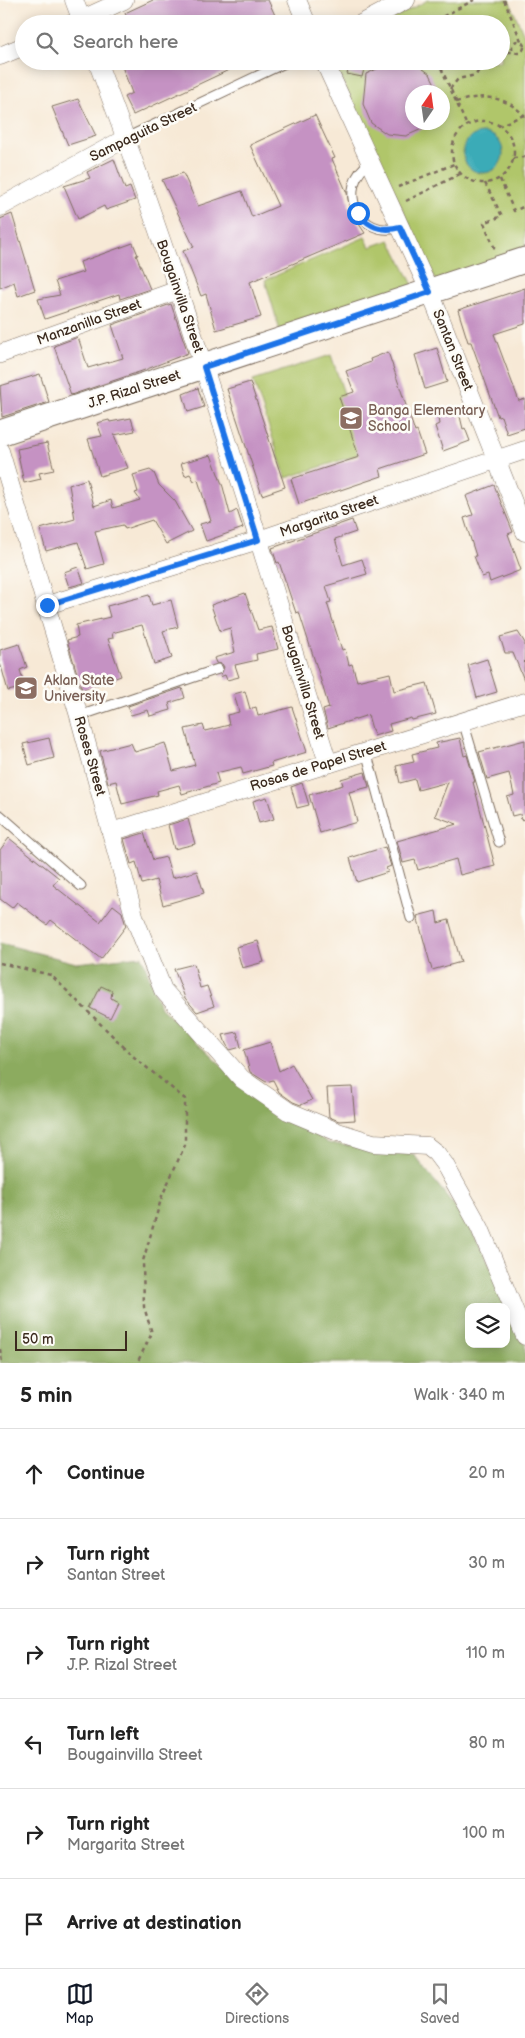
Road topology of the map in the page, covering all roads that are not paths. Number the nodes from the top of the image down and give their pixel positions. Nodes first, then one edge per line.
1 (74, 0) edge
2 (124, 0) edge
3 (297, 0) edge
4 (406, 0) edge
5 (77, 15) edge
6 (93, 15) edge
7 (303, 15) edge
8 (378, 15) edge
9 (15, 50) edge
10 (0, 56) edge
11 (100, 70) edge
12 (270, 70) edge
13 (328, 70) edge
14 (126, 138) junction
15 (372, 162) junction
16 (0, 207) edge
17 (400, 227) junction
18 (525, 260) edge
19 (525, 276) edge
20 (178, 290) junction
21 (433, 299) junction
22 (0, 354) edge
23 (206, 374) junction
24 (0, 433) edge
25 (0, 447) edge
26 (525, 450) edge
27 (0, 451) edge
28 (496, 460) junction
29 (525, 532) edge
30 (258, 540) junction
31 (47, 605) junction
32 (218, 669) dead end
33 (525, 702) edge
34 (79, 716) junction
35 (462, 721) junction
36 (366, 751) junction
37 (328, 763) junction
38 (0, 816) edge
39 (111, 832) junction
40 (499, 842) dead end
41 (81, 886) dead end
42 (411, 918) dead end
43 (525, 1336) edge

1 - 5 street
2 - 6 street
3 - 7 street
4 - 8 street
9 - 10 street
11 - 14 street, Bougainvilla Street
12 - 14 lane, Sampaguita Street
13 - 15 street, Santan Street
14 - 16 street, Sampaguita Street
14 - 20 street, Bougainvilla Street
15 - 17 street, Santan Street
15 - 17 lane
17 - 21 street, Santan Street
18 - 21 main road, J.P. Rizal Street
19 - 21 main road, J.P. Rizal Street
20 - 22 street, Manzanilla Street
20 - 23 street, Bougainvilla Street
21 - 23 main road, J.P. Rizal Street
21 - 28 street, Santan Street
23 - 24 main road, J.P. Rizal Street
23 - 25 main road, J.P. Rizal Street
23 - 30 street, Bougainvilla Street
26 - 28 street, Margarita Street
27 - 31 street, Roses Street
28 - 29 street, Santan Street
28 - 30 street, Margarita Street
30 - 31 street, Margarita Street
30 - 37 street, Bougainvilla Street
31 - 34 street, Roses Street
32 - 34 lane
33 - 35 street, Rosas de Papel Street
34 - 39 street, Roses Street
35 - 36 street, Rosas de Papel Street
35 - 40 lane
36 - 37 street, Rosas de Papel Street
36 - 42 lane
37 - 39 street, Rosas de Papel Street
38 - 41 lane
39 - 43 street, Roses Street

